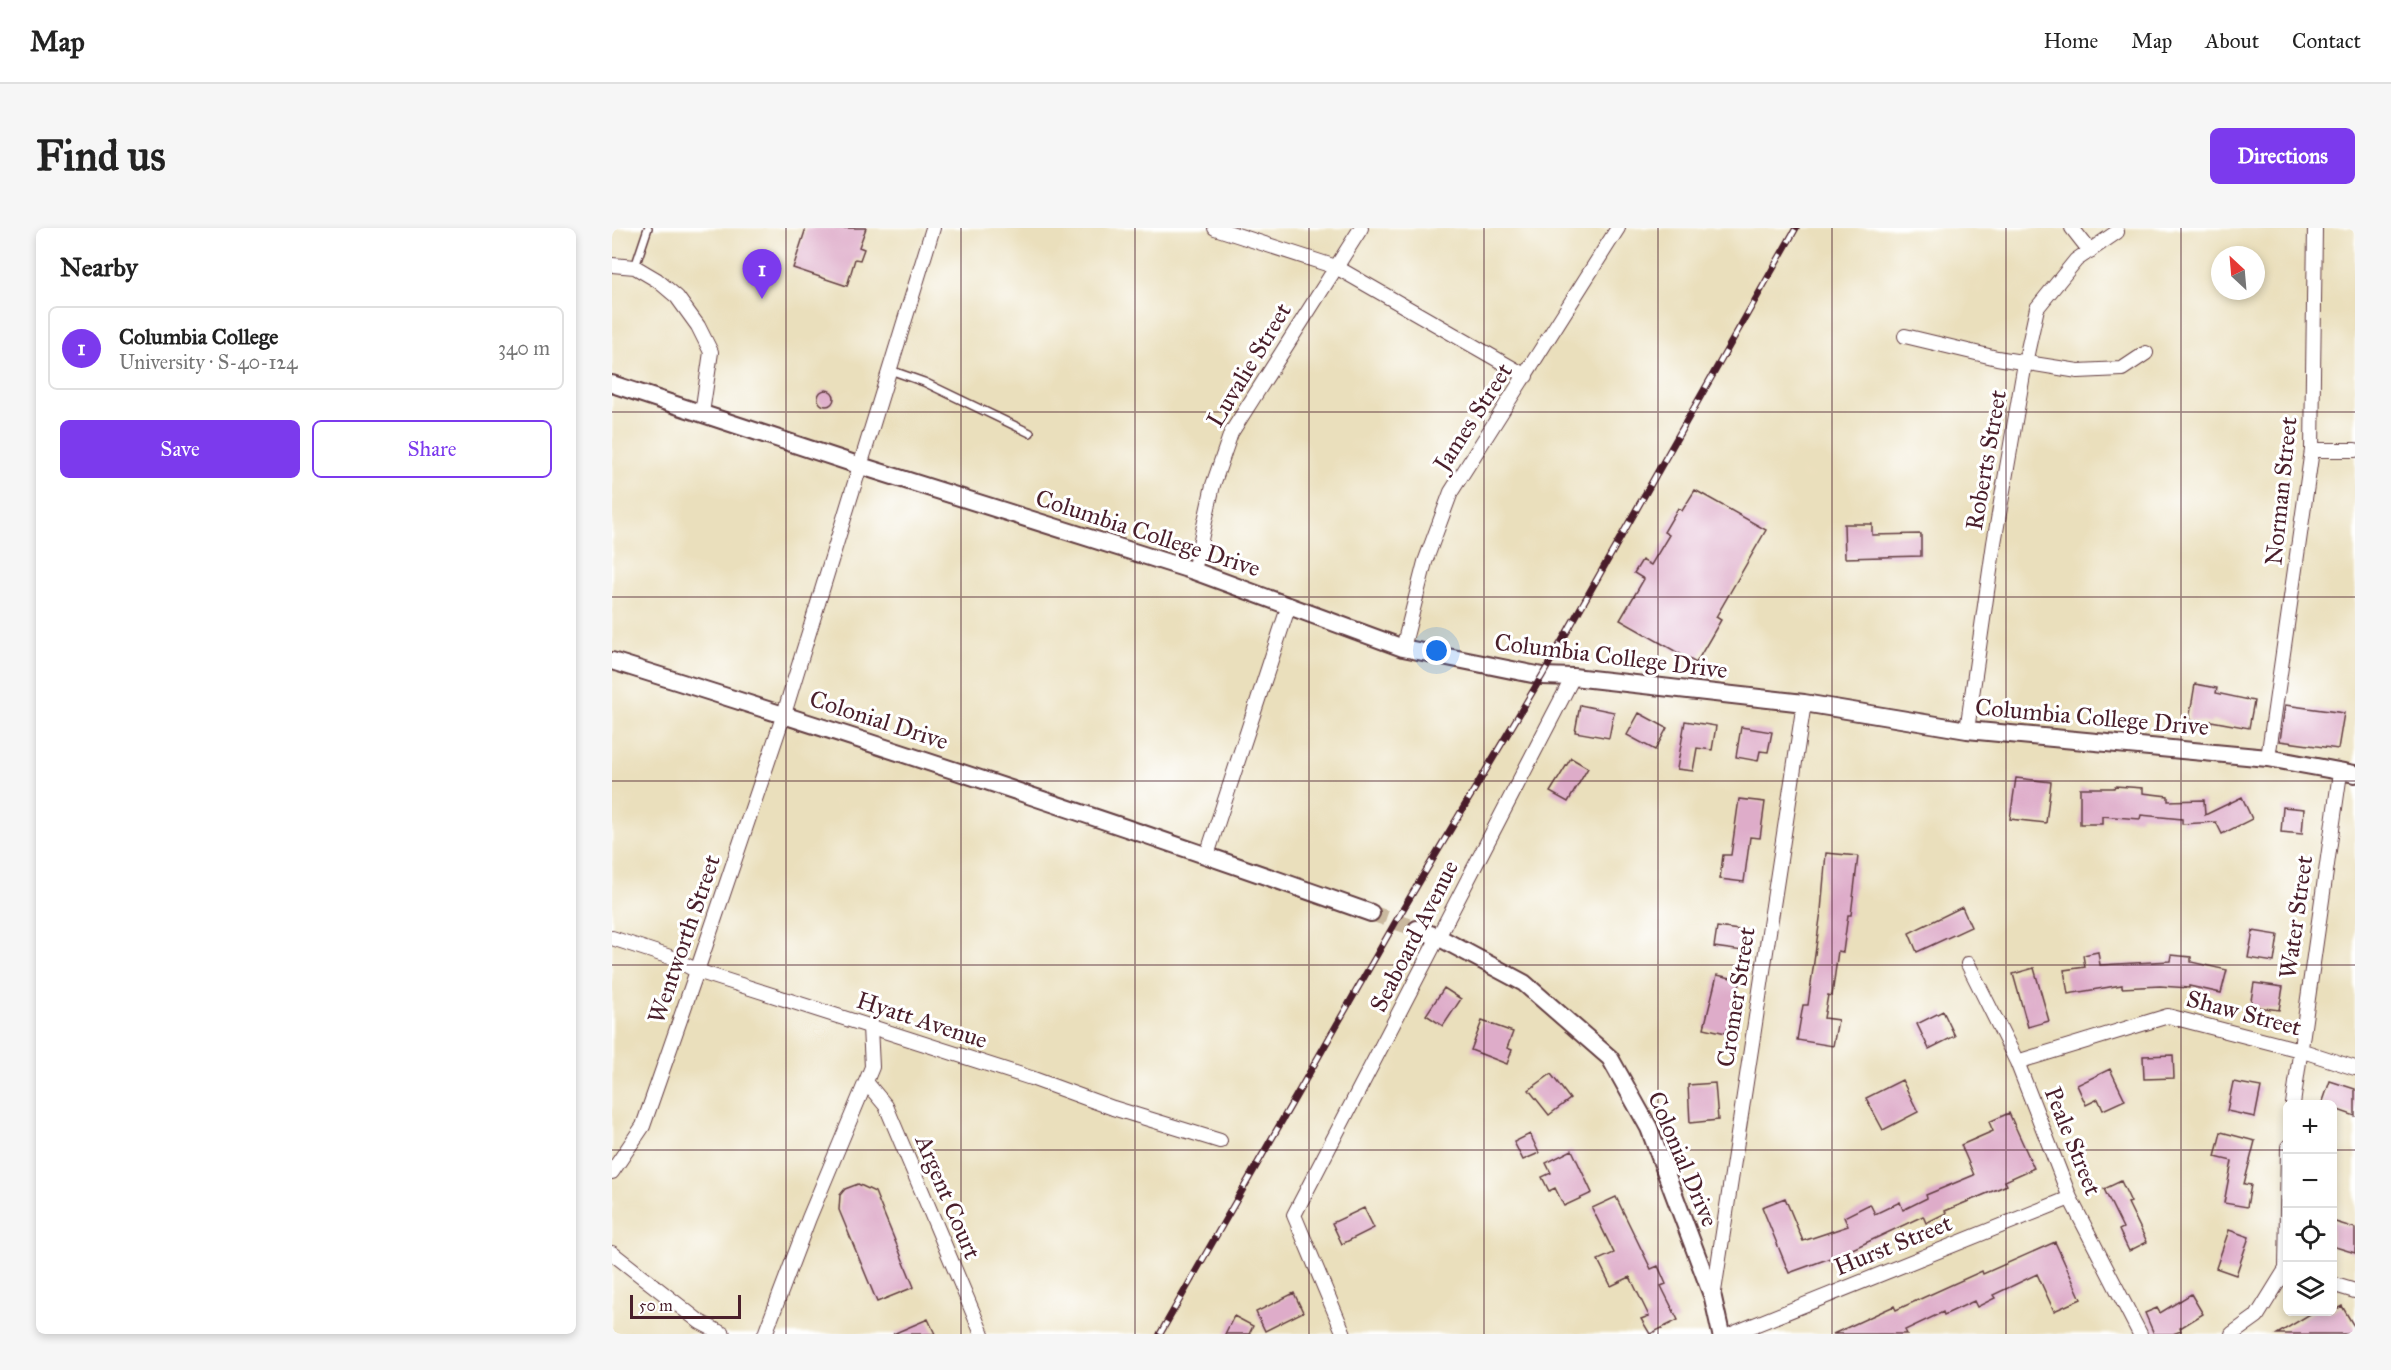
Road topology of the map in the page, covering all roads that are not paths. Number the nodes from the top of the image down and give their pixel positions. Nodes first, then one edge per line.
1 (648, 228) edge
2 (933, 228) edge
3 (1215, 228) edge
4 (1361, 228) edge
5 (1618, 228) edge
6 (2072, 228) edge
7 (2315, 228) edge
8 (2117, 232) dead end
9 (2090, 251) junction
10 (612, 265) edge
11 (635, 267) junction
12 (1336, 267) junction
13 (1905, 336) dead end
14 (2146, 353) dead end
15 (2025, 363) junction
16 (890, 370) junction
17 (1526, 376) junction
18 (612, 384) edge
19 (702, 413) junction
20 (1030, 433) dead end
21 (2312, 450) junction
22 (2355, 450) edge
23 (861, 466) junction
24 (1194, 572) junction
25 (1288, 604) junction
26 (1403, 648) junction
27 (612, 661) edge
28 (1573, 677) junction
29 (1804, 703) junction
30 (784, 714) junction
31 (1967, 730) junction
32 (2268, 758) junction
33 (2347, 773) edge
34 (1207, 855) junction
35 (1371, 913) tunnel mouth
36 (1417, 929) tunnel mouth
37 (1438, 937) junction
38 (612, 938) edge
39 (1968, 963) dead end
40 (697, 971) junction
41 (870, 1027) junction
42 (2300, 1050) junction
43 (2017, 1062) junction
44 (2355, 1068) edge
45 (866, 1082) junction
46 (2294, 1100) edge
47 (1220, 1141) dead end
48 (2288, 1154) edge
49 (612, 1172) edge
50 (2070, 1198) junction
51 (612, 1253) edge
52 (2287, 1262) edge
53 (2283, 1275) edge
54 (2337, 1286) edge
55 (2355, 1291) edge
56 (1713, 1298) junction
57 (723, 1334) edge
58 (765, 1334) edge
59 (982, 1334) edge
60 (1344, 1334) edge
61 (1720, 1334) edge
62 (1732, 1334) edge
63 (2140, 1334) edge
64 (2232, 1334) edge

1 - 11 lane
2 - 16 street, Colonial Drive
3 - 12 street
4 - 12 street, Luvalie Street
5 - 17 street, James Street
6 - 9 street
7 - 21 street, Norman Street
8 - 9 street, Roberts Street
9 - 15 street, Roberts Street
10 - 11 street
11 - 19 street
12 - 17 street
12 - 24 street, Luvalie Street
13 - 15 street
14 - 15 street
15 - 31 street, Roberts Street
16 - 20 lane
16 - 23 street, Colonial Drive
17 - 26 street, James Street
18 - 19 street, Columbia College Drive
19 - 23 street, Columbia College Drive
21 - 22 street
21 - 32 street, Norman Street
23 - 24 street, Columbia College Drive
23 - 30 street, Colonial Drive
24 - 25 street, Columbia College Drive
25 - 26 street, Columbia College Drive
25 - 34 street
26 - 28 street, Columbia College Drive
27 - 30 street
28 - 29 street, Columbia College Drive
28 - 37 street, Seaboard Avenue
29 - 31 street, Columbia College Drive
29 - 56 street, Cromer Street
30 - 34 street, Colonial Drive
30 - 40 street, Wentworth Street
31 - 32 street, Columbia College Drive
32 - 33 street, Columbia College Drive
33 - 42 street, Water Street
34 - 35 street, Colonial Drive
36 - 37 street, Colonial Drive
37 - 56 street, Colonial Drive
37 - 60 street, Seaboard Avenue
38 - 40 street, Hyatt Avenue
39 - 43 street, Peale Street
40 - 41 street, Hyatt Avenue
40 - 49 street, Wentworth Street
41 - 45 street
41 - 47 street, Hyatt Avenue
42 - 43 street, Shaw Street
42 - 44 street, Shaw Street
42 - 46 street, Water Street
43 - 50 street, Peale Street
45 - 58 street
45 - 59 street, Argent Court
48 - 52 street
50 - 62 street, Hurst Street
50 - 63 street, Peale Street
51 - 57 street
53 - 64 street
54 - 55 street
56 - 61 street, Colonial Drive

